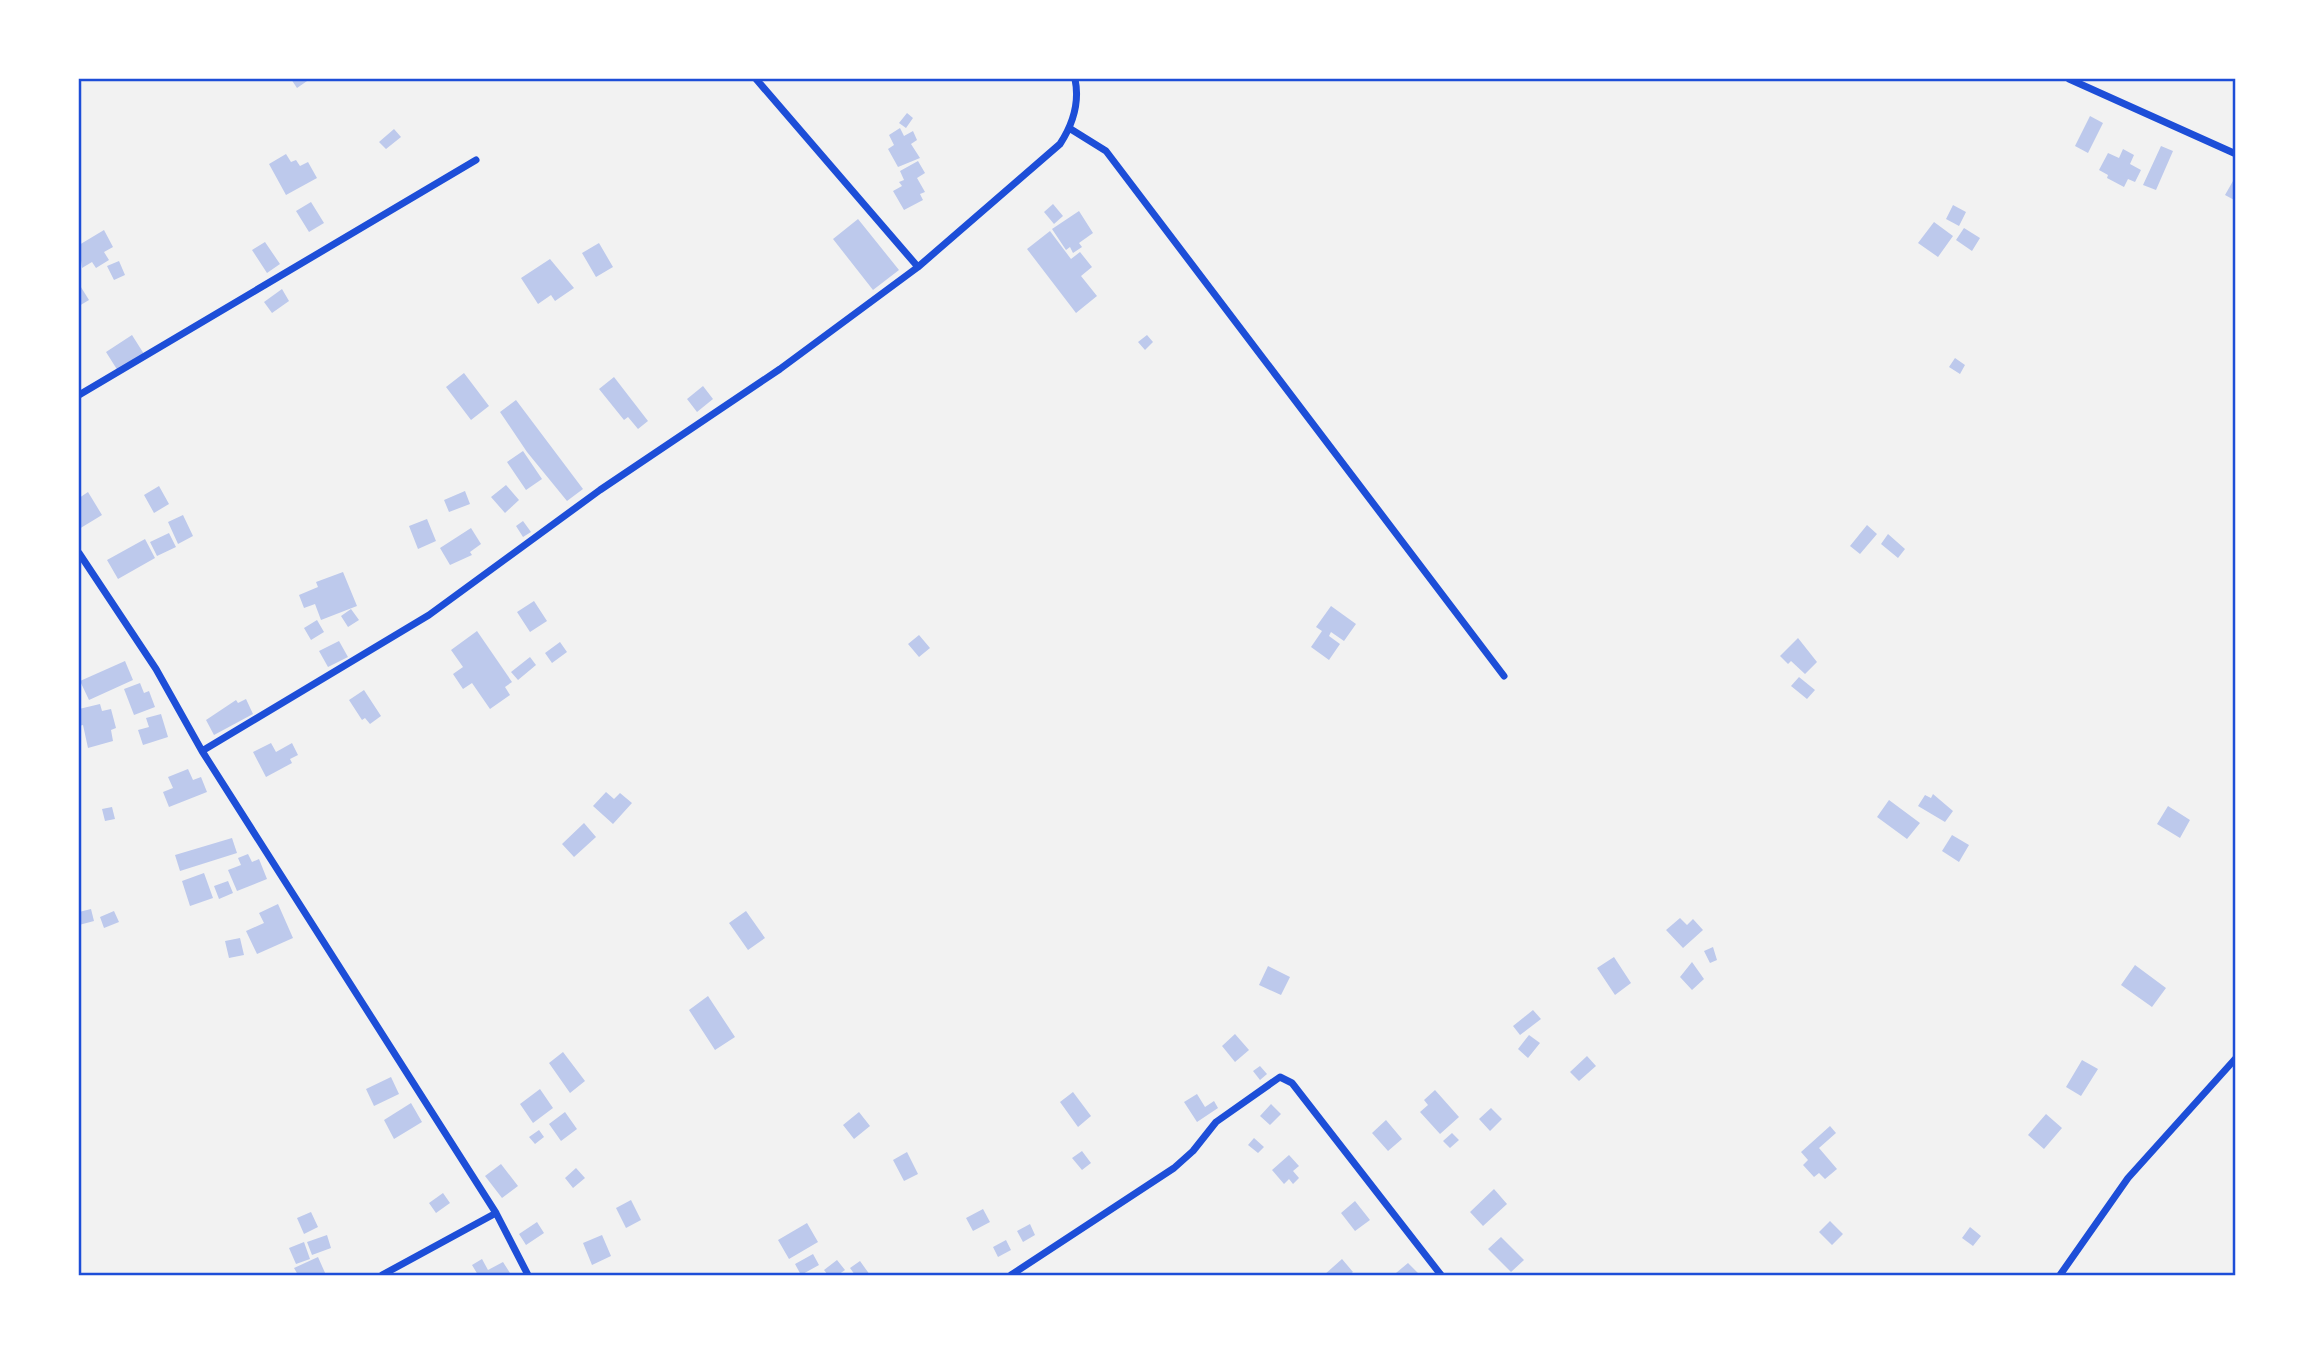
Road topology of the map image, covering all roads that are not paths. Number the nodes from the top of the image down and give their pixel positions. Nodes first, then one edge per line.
1 (756, 79) edge
2 (1075, 79) edge
3 (2069, 79) edge
4 (1069, 128) junction
5 (2236, 154) edge
6 (476, 160) dead end
7 (918, 267) junction
8 (79, 395) edge
9 (79, 553) edge
10 (1504, 676) dead end
11 (202, 751) junction
12 (2236, 1058) edge
13 (496, 1213) junction
14 (382, 1275) edge
15 (528, 1275) edge
16 (1011, 1275) edge
17 (1441, 1275) edge
18 (2060, 1275) edge

1 - 7 street
2 - 4 street
3 - 5 street
4 - 7 street
4 - 10 street
6 - 8 street
7 - 11 street
9 - 11 street
11 - 13 street
12 - 18 street
13 - 14 street
13 - 15 street
16 - 17 street

